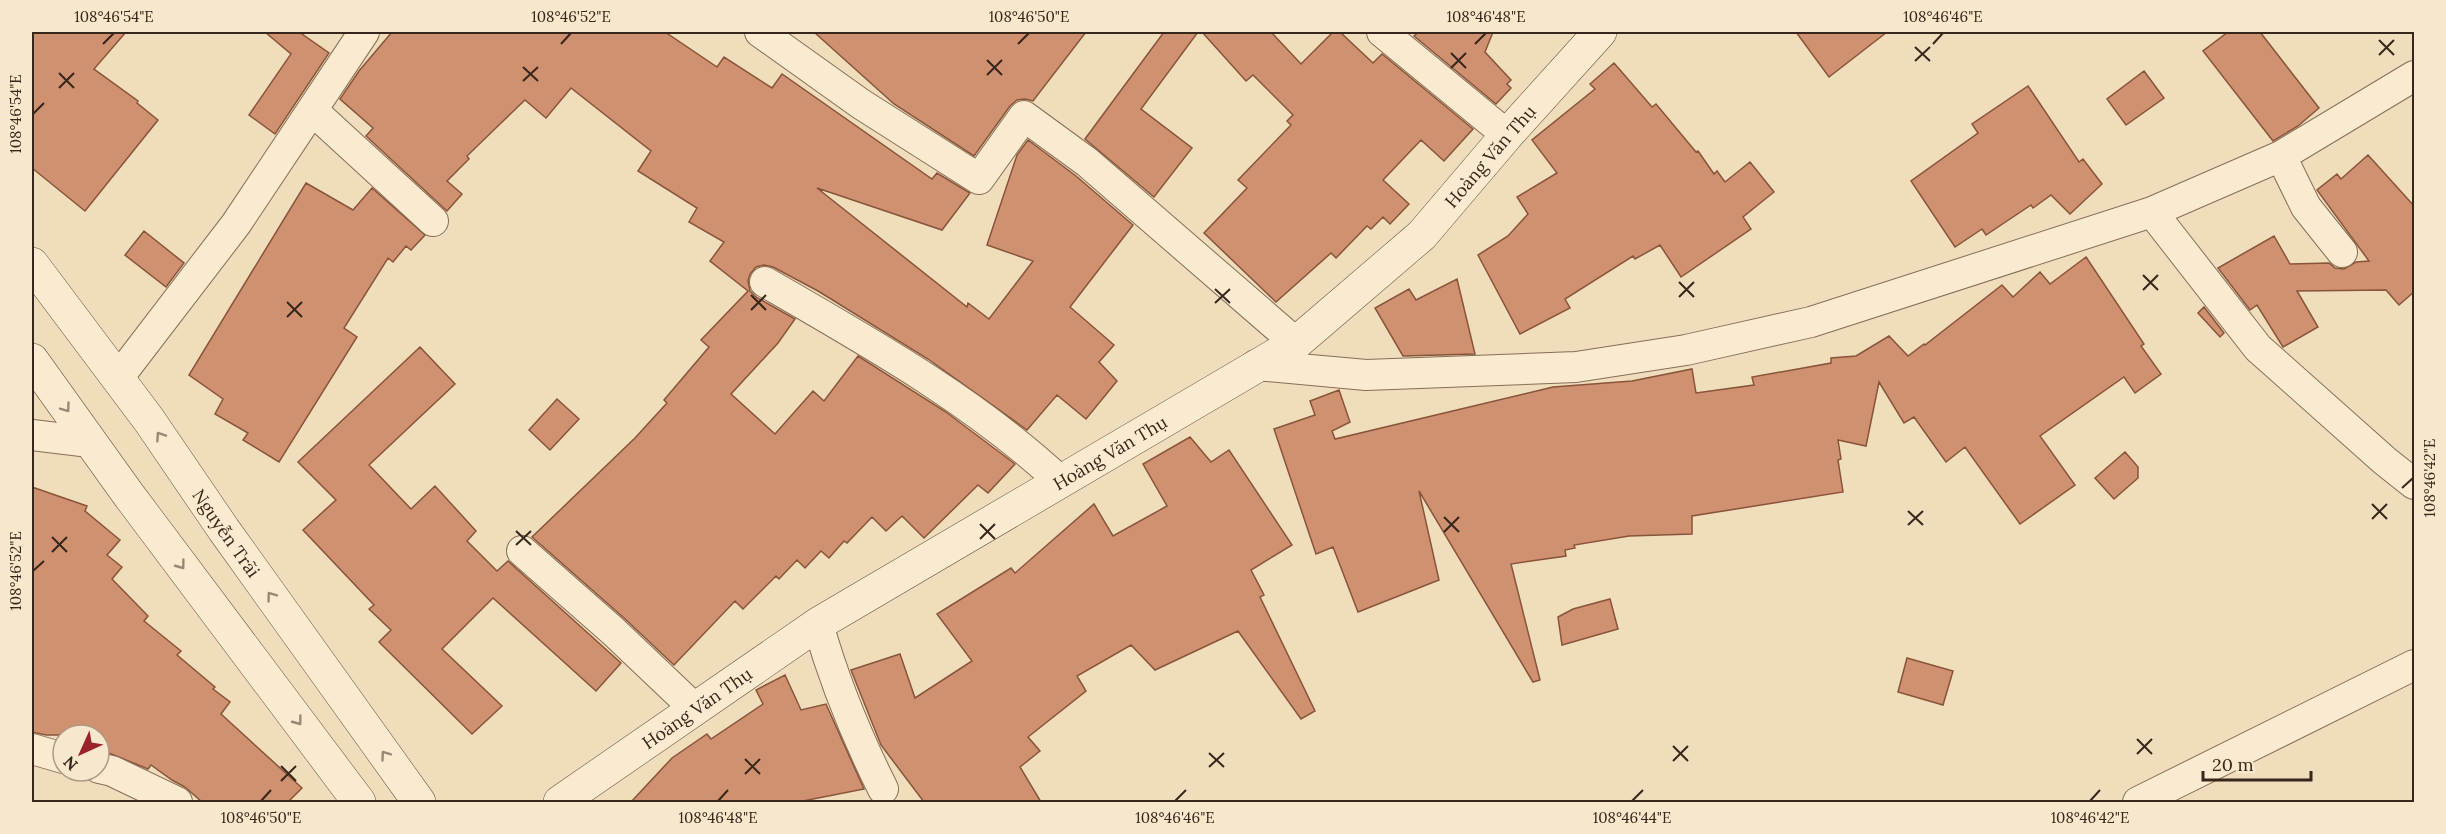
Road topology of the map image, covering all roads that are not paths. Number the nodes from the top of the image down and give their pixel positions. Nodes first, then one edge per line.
1 (760, 32) edge
2 (1382, 32) edge
3 (1600, 32) edge
4 (354, 35) edge
5 (2415, 76) edge
6 (312, 110) junction
7 (1507, 135) junction
8 (2282, 156) junction
9 (2152, 212) junction
10 (434, 221) dead end
11 (2342, 252) dead end
12 (32, 264) edge
13 (765, 282) dead end
14 (1296, 343) junction
15 (32, 360) edge
16 (1256, 365) junction
17 (118, 378) junction
18 (32, 435) edge
19 (90, 442) junction
20 (1060, 481) junction
21 (2415, 484) edge
22 (522, 551) dead end
23 (818, 624) junction
24 (2415, 666) edge
25 (694, 708) junction
26 (32, 749) edge
27 (51, 755) edge
28 (111, 771) edge
29 (883, 789) dead end
30 (177, 802) edge
31 (359, 802) edge
32 (419, 802) edge
33 (560, 802) edge
34 (2138, 802) edge

1 - 14 street
2 - 7 street
3 - 7 main road, Hoàng Văn Thụ
4 - 6 street
5 - 8 street
6 - 10 street
6 - 17 street
7 - 14 main road, Hoàng Văn Thụ
8 - 9 street
8 - 11 street
9 - 16 street
9 - 21 street
12 - 17 main road, Nguyễn Trãi
13 - 20 street
14 - 16 main road, Hoàng Văn Thụ
15 -> 19 main road
16 - 20 main road, Hoàng Văn Thụ
32 -> 17 main road, Nguyễn Trãi
18 - 19 street
19 -> 31 main road
20 - 23 main road, Hoàng Văn Thụ
22 - 25 street
23 - 25 main road, Hoàng Văn Thụ
23 - 29 street
24 - 34 street
25 - 33 main road, Hoàng Văn Thụ
26 - 27 street
28 - 30 street

